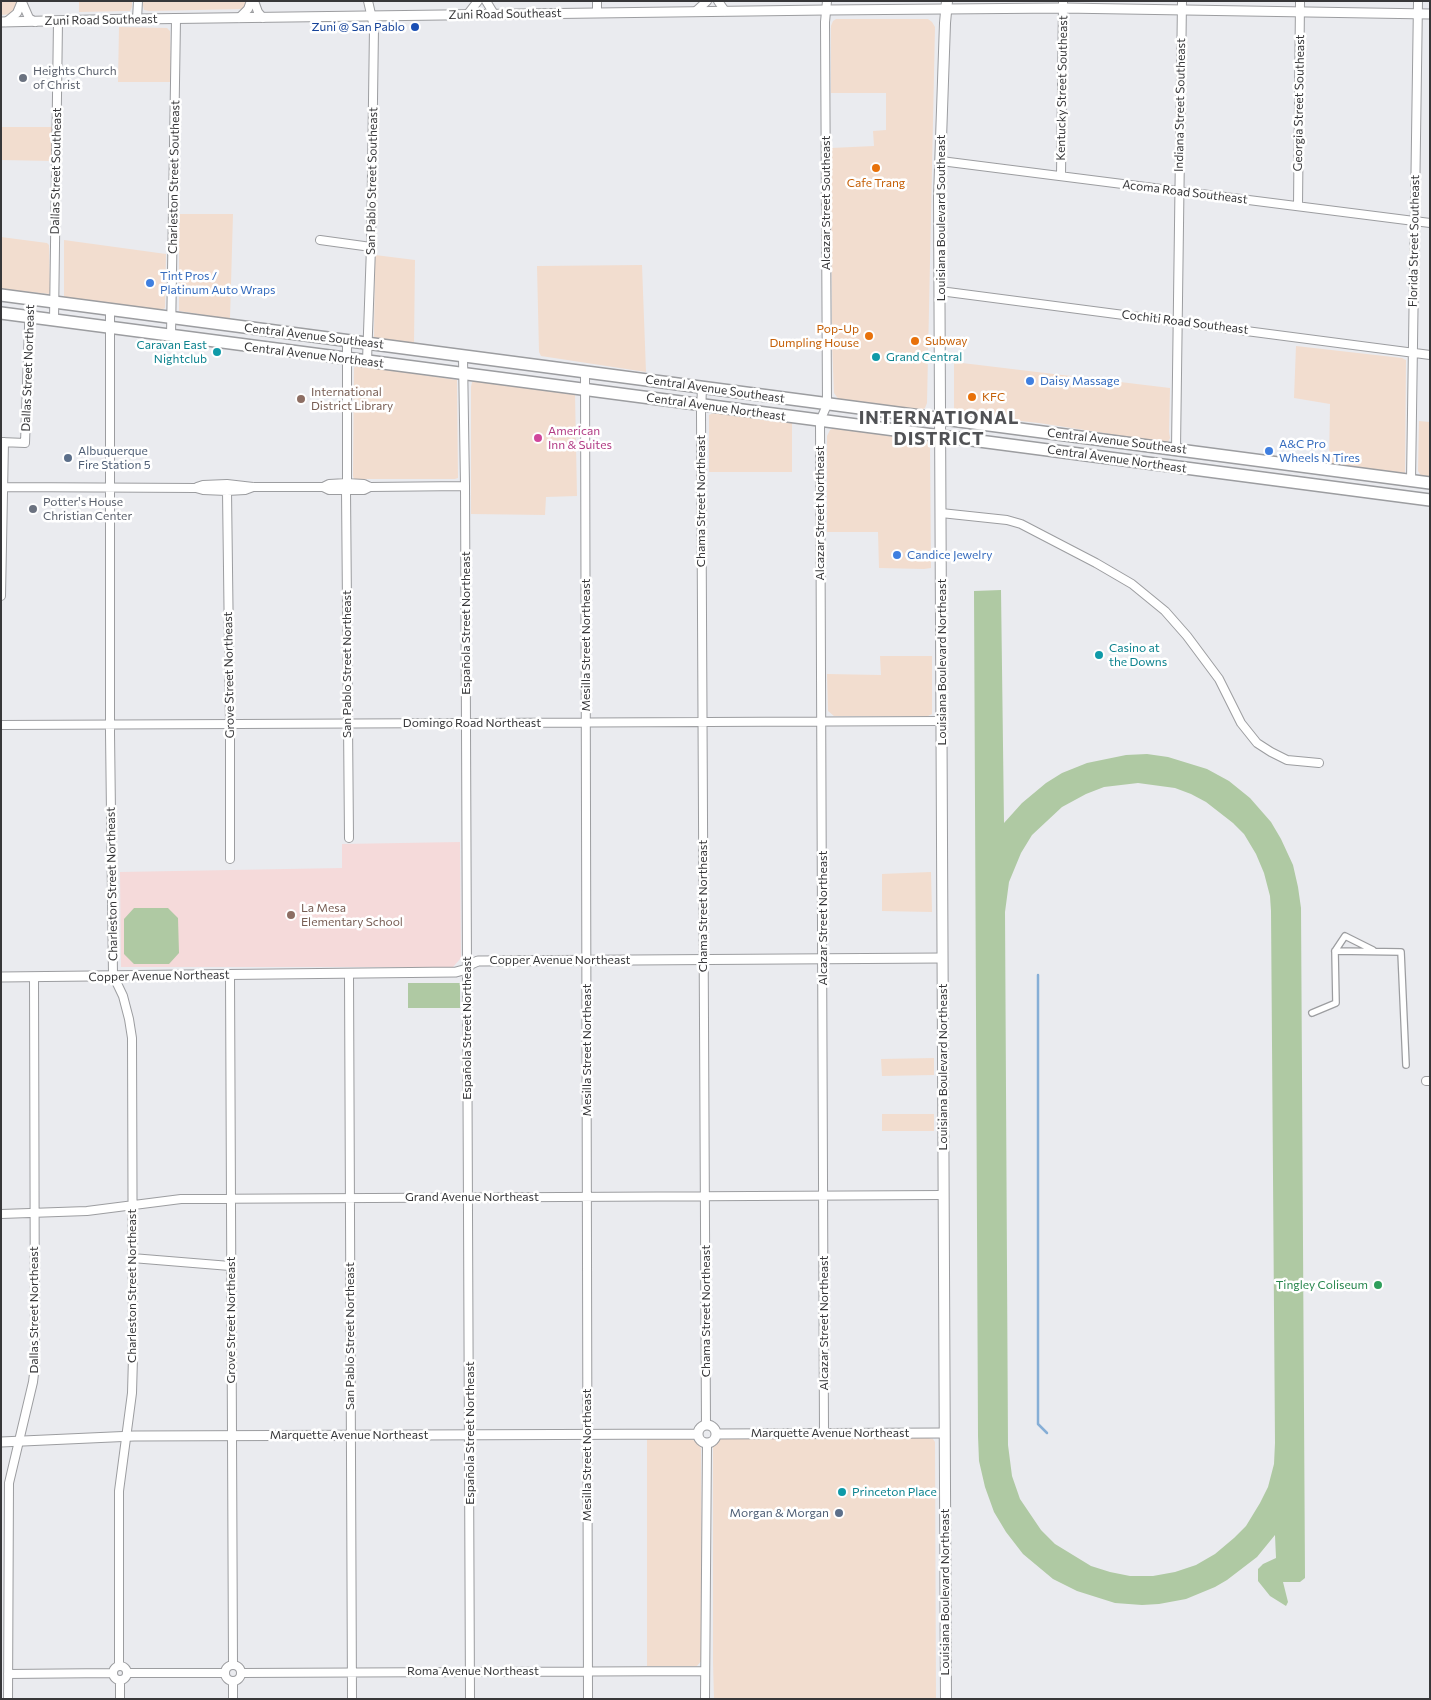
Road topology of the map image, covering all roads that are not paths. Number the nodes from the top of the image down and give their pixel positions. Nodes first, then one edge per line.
1 (138, 1) edge
2 (253, 1) edge
3 (368, 1) edge
4 (478, 1) edge
5 (486, 1) edge
6 (597, 1) edge
7 (707, 1) edge
8 (718, 1) edge
9 (1300, 1) edge
10 (1418, 1) edge
11 (22, 2) edge
12 (947, 5) edge
13 (1063, 5) edge
14 (826, 6) edge
15 (1182, 6) edge
16 (696, 11) junction
17 (726, 11) junction
18 (597, 12) junction
19 (1300, 12) junction
20 (494, 14) junction
21 (1418, 14) junction
22 (1430, 14) edge
23 (467, 15) junction
24 (370, 16) junction
25 (238, 18) junction
26 (263, 18) junction
27 (137, 19) junction
28 (176, 19) junction
29 (58, 21) junction
30 (4, 22) edge
31 (35, 22) junction
32 (941, 161) junction
33 (1061, 176) junction
34 (1179, 192) junction
35 (1298, 206) junction
36 (1414, 221) junction
37 (1430, 223) edge
38 (320, 240) dead end
39 (371, 247) junction
40 (940, 291) junction
41 (1, 295) edge
42 (30, 298) junction
43 (54, 301) junction
44 (110, 308) junction
45 (1, 313) edge
46 (29, 317) junction
47 (172, 317) junction
48 (54, 320) junction
49 (1176, 321) junction
50 (110, 327) junction
51 (171, 336) junction
52 (347, 341) junction
53 (367, 343) junction
54 (1412, 352) junction
55 (1430, 354) edge
56 (464, 357) junction
57 (347, 359) junction
58 (367, 362) junction
59 (585, 372) junction
60 (464, 374) junction
61 (702, 387) junction
62 (585, 389) junction
63 (826, 404) junction
64 (701, 405) junction
65 (941, 419) junction
66 (820, 421) junction
67 (941, 435) junction
68 (3, 442) edge
69 (1176, 449) junction
70 (1410, 481) junction
71 (1430, 483) edge
72 (465, 486) junction
73 (3, 487) junction
74 (253, 487) junction
75 (347, 487) junction
76 (110, 488) junction
77 (196, 488) junction
78 (227, 491) junction
79 (1430, 500) edge
80 (941, 513) junction
81 (1, 596) edge
82 (822, 721) junction
83 (942, 721) junction
84 (586, 722) junction
85 (702, 722) junction
86 (466, 723) junction
87 (348, 724) junction
88 (1, 725) edge
89 (111, 725) junction
90 (230, 725) junction
91 (1319, 763) dead end
92 (349, 838) dead end
93 (230, 859) dead end
94 (1335, 951) junction
95 (1377, 952) junction
96 (942, 958) junction
97 (586, 959) junction
98 (823, 959) junction
99 (703, 960) junction
100 (467, 969) junction
101 (349, 974) junction
102 (113, 975) junction
103 (230, 975) junction
104 (1, 977) edge
105 (34, 978) junction
106 (1312, 1012) dead end
107 (1406, 1065) dead end
108 (943, 1195) junction
109 (706, 1196) junction
110 (824, 1196) junction
111 (350, 1197) junction
112 (468, 1197) junction
113 (586, 1197) junction
114 (231, 1198) junction
115 (132, 1205) junction
116 (35, 1213) junction
117 (1, 1214) edge
118 (132, 1258) junction
119 (230, 1266) junction
120 (706, 1425) junction
121 (824, 1432) junction
122 (944, 1433) junction
123 (588, 1434) junction
124 (698, 1434) junction
125 (716, 1434) junction
126 (231, 1435) junction
127 (350, 1435) junction
128 (470, 1435) junction
129 (126, 1436) junction
130 (19, 1441) junction
131 (1, 1442) edge
132 (706, 1443) junction
133 (233, 1665) junction
134 (120, 1666) junction
135 (588, 1671) junction
136 (705, 1671) junction
137 (352, 1672) junction
138 (470, 1672) junction
139 (112, 1673) junction
140 (127, 1673) junction
141 (225, 1673) junction
142 (241, 1673) junction
143 (8, 1674) junction
144 (120, 1680) junction
145 (233, 1681) junction
146 (8, 1699) edge
147 (120, 1699) edge
148 (233, 1699) edge
149 (352, 1699) edge
150 (470, 1699) edge
151 (588, 1699) edge
152 (706, 1699) edge
153 (946, 1699) edge

1 - 27 street
2 - 25 street
2 - 26 street
3 - 24 street, San Pablo Street Southeast
4 - 23 street
5 - 20 street
6 - 18 street
7 - 16 street
8 - 17 street
9 - 19 street, Georgia Street Southeast
10 - 21 street, Florida Street Southeast
11 - 30 street
11 - 31 street
12 - 13 street, Zuni Road Southeast
12 - 14 street, Zuni Road Southeast
12 - 32 main road, Louisiana Boulevard Southeast
13 - 15 street, Zuni Road Southeast
13 - 33 street, Kentucky Street Southeast
14 - 17 street, Zuni Road Southeast
14 - 63 street, Alcazar Street Southeast
15 - 19 street, Zuni Road Southeast
15 - 34 street, Indiana Street Southeast
16 - 17 street, Zuni Road Southeast
16 - 18 street, Zuni Road Southeast
18 - 20 street, Zuni Road Southeast
19 - 21 street, Zuni Road Southeast
19 - 35 street, Georgia Street Southeast
20 - 23 street, Zuni Road Southeast
21 - 22 street, Zuni Road Southeast
21 - 36 street, Florida Street Southeast
23 - 24 street, Zuni Road Southeast
24 - 26 street, Zuni Road Southeast
24 - 39 street, San Pablo Street Southeast
25 - 26 street, Zuni Road Southeast
25 - 28 street, Zuni Road Southeast
27 - 28 street, Zuni Road Southeast
27 - 29 street, Zuni Road Southeast
28 - 47 street, Charleston Street Southeast
29 - 31 street, Zuni Road Southeast
29 - 43 street, Dallas Street Southeast
30 - 31 street, Zuni Road Southeast
32 - 33 street, Acoma Road Southeast
32 - 40 main road, Louisiana Boulevard Southeast
33 - 34 street, Acoma Road Southeast
34 - 35 street, Acoma Road Southeast
34 - 49 street, Indiana Street Southeast
35 - 36 street, Acoma Road Southeast
36 - 37 street, Acoma Road Southeast
36 - 54 street, Florida Street Southeast
38 - 39 street
39 - 53 street, San Pablo Street Southeast
40 - 49 street, Cochiti Road Southeast
40 - 65 main road, Louisiana Boulevard Southeast
41 - 42 main road, Central Avenue Southeast
42 - 43 main road, Central Avenue Southeast
42 - 46 street, Dallas Street Northeast
43 - 44 main road, Central Avenue Southeast
43 - 48 street, Dallas Street Southeast
44 - 47 main road, Central Avenue Southeast
44 - 50 street, Charleston Street Northeast
45 - 46 main road, Central Avenue Northeast
46 - 48 main road, Central Avenue Northeast
46 - 68 street, Dallas Street Northeast
47 - 51 street, Charleston Street Southeast
47 - 52 main road, Central Avenue Southeast
48 - 50 main road, Central Avenue Northeast
49 - 54 street, Cochiti Road Southeast
49 - 69 street, Indiana Street Southeast
50 - 51 main road, Central Avenue Northeast
50 - 76 street, Charleston Street Northeast
51 - 57 main road, Central Avenue Northeast
52 - 53 main road, Central Avenue Southeast
52 - 57 street, San Pablo Street Northeast
53 - 56 main road, Central Avenue Southeast
53 - 58 street, San Pablo Street Southeast
54 - 55 street, Cochiti Road Southeast
54 - 70 street, Florida Street Southeast
56 - 59 main road, Central Avenue Southeast
56 - 60 street, Española Street Northeast
57 - 58 main road, Central Avenue Northeast
57 - 75 street, San Pablo Street Northeast
58 - 60 main road, Central Avenue Northeast
59 - 61 main road, Central Avenue Southeast
59 - 62 street, Mesilla Street Northeast
60 - 62 main road, Central Avenue Northeast
60 - 72 street, Española Street Northeast
61 - 63 main road, Central Avenue Southeast
61 - 64 street, Chama Street Northeast
62 - 64 main road, Central Avenue Northeast
62 - 84 street, Mesilla Street Northeast
63 - 65 main road, Central Avenue Southeast
63 - 66 street, Alcazar Street Northeast
64 - 66 main road, Central Avenue Northeast
64 - 85 street, Chama Street Northeast
65 - 67 main road, Louisiana Boulevard Southeast
65 - 69 main road, Central Avenue Southeast
66 - 67 main road, Central Avenue Northeast
66 - 82 street, Alcazar Street Northeast
67 - 79 main road, Central Avenue Northeast
67 - 80 main road, Louisiana Boulevard Northeast
68 - 73 street, Dallas Street Northeast
69 - 70 main road, Central Avenue Southeast
70 - 71 main road, Central Avenue Southeast
72 - 75 street
72 - 86 street, Española Street Northeast
73 - 76 street
73 - 81 street, Dallas Street Northeast
74 - 75 street
74 - 77 street
74 - 78 street
75 - 87 street, San Pablo Street Northeast
76 - 77 street
76 - 89 street, Charleston Street Northeast
77 - 78 street
78 - 90 street, Grove Street Northeast
80 - 83 main road, Louisiana Boulevard Northeast
80 - 91 street
82 - 83 street, Domingo Road Northeast
82 - 85 street, Domingo Road Northeast
82 - 98 street, Alcazar Street Northeast
83 - 96 main road, Louisiana Boulevard Northeast
84 - 85 street, Domingo Road Northeast
84 - 86 street, Domingo Road Northeast
84 - 97 street, Mesilla Street Northeast
85 - 99 street, Chama Street Northeast
86 - 87 street, Domingo Road Northeast
86 - 100 street, Española Street Northeast
87 - 90 street, Domingo Road Northeast
87 - 92 street, San Pablo Street Northeast
88 - 89 street, Domingo Road Northeast
89 - 90 street, Domingo Road Northeast
89 - 102 street, Charleston Street Northeast
90 - 93 street, Grove Street Northeast
94 - 95 street
94 - 95 street
94 - 106 street
95 - 107 street
96 - 98 street, Copper Avenue Northeast
96 - 108 main road, Louisiana Boulevard Northeast
97 - 99 street, Copper Avenue Northeast
97 - 100 street, Copper Avenue Northeast
97 - 113 street, Mesilla Street Northeast
98 - 99 street, Copper Avenue Northeast
98 - 110 street, Alcazar Street Northeast
99 - 109 street, Chama Street Northeast
100 - 101 street, Copper Avenue Northeast
100 - 112 street, Española Street Northeast
101 - 103 street, Copper Avenue Northeast
101 - 111 street, San Pablo Street Northeast
102 - 103 street, Copper Avenue Northeast
102 - 105 street, Copper Avenue Northeast
102 - 115 street, Charleston Street Northeast
103 - 114 street, Grove Street Northeast
104 - 105 street, Copper Avenue Northeast
105 - 116 street, Dallas Street Northeast
108 - 110 street, Grand Avenue Northeast
108 - 122 main road, Louisiana Boulevard Northeast
109 - 110 street, Grand Avenue Northeast
109 - 113 street, Grand Avenue Northeast
109 - 120 street, Chama Street Northeast
110 - 121 street, Alcazar Street Northeast
111 - 112 street, Grand Avenue Northeast
111 - 114 street, Grand Avenue Northeast
111 - 127 street, San Pablo Street Northeast
112 - 113 street, Grand Avenue Northeast
112 - 128 street, Española Street Northeast
113 - 123 street, Mesilla Street Northeast
114 - 115 street, Grand Avenue Northeast
114 - 119 street, Grove Street Northeast
115 - 116 street, Grand Avenue Northeast
115 - 118 street, Charleston Street Northeast
116 - 117 street, Grand Avenue Northeast
116 - 130 street, Dallas Street Northeast
118 - 119 street
118 - 129 street, Charleston Street Northeast
119 - 126 street, Grove Street Northeast
120 - 124 street
120 - 125 street
121 - 122 street, Marquette Avenue Northeast
121 - 125 street, Marquette Avenue Northeast
122 - 153 main road, Louisiana Boulevard Northeast
123 - 124 street, Marquette Avenue Northeast
123 - 128 street, Marquette Avenue Northeast
123 - 135 street, Mesilla Street Northeast
124 - 132 street
125 - 132 street
126 - 127 street, Marquette Avenue Northeast
126 - 129 street, Marquette Avenue Northeast
126 - 133 street, Grove Street Northeast
127 - 128 street, Marquette Avenue Northeast
127 - 137 street, San Pablo Street Northeast
128 - 138 street, Española Street Northeast
129 - 130 street, Marquette Avenue Northeast
129 - 134 street, Charleston Street Northeast
130 - 131 street, Marquette Avenue Northeast
130 - 143 street, Dallas Street Northeast
132 - 136 street
133 - 141 street
133 - 142 street
134 - 139 street
134 - 140 street
135 - 136 street, Roma Avenue Northeast
135 - 138 street, Roma Avenue Northeast
135 - 151 street, Mesilla Street Northeast
136 - 152 street
137 - 138 street, Roma Avenue Northeast
137 - 142 street, Roma Avenue Northeast
137 - 149 street, San Pablo Street Northeast
138 - 150 street, Española Street Northeast
139 - 143 street
139 - 144 street
140 - 141 street
140 - 144 street
141 - 145 street
142 - 145 street
143 - 146 street, Dallas Street Northeast
144 - 147 street
145 - 148 street

